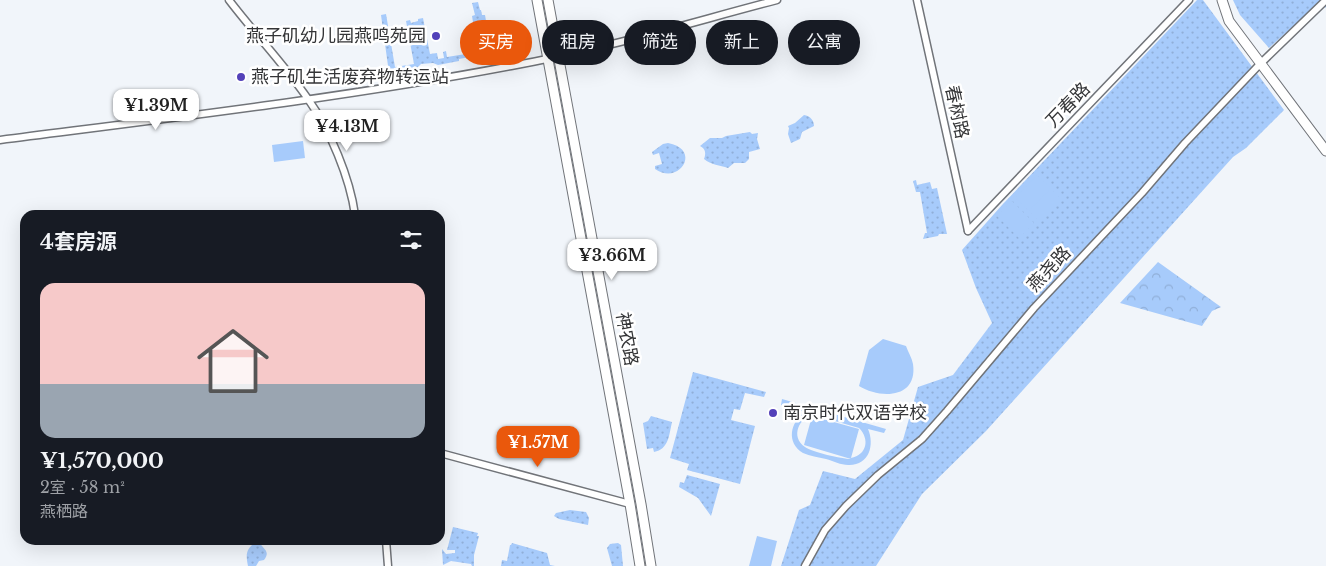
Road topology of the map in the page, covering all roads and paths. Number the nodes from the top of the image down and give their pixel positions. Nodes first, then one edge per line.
1 (229, 0) edge
2 (537, 0) edge
3 (548, 0) edge
4 (777, 0) edge
5 (917, 0) edge
6 (1190, 0) edge
7 (1222, 0) edge
8 (1326, 0) edge
9 (552, 20) edge
10 (542, 27) edge
11 (614, 42) edge
12 (542, 60) edge
13 (1260, 64) junction
14 (549, 65) edge
15 (560, 65) edge
16 (309, 99) junction
17 (0, 140) edge
18 (1326, 151) edge
19 (355, 210) edge
20 (968, 231) joint
21 (445, 454) edge
22 (630, 504) junction
23 (386, 545) edge
24 (388, 566) edge
25 (640, 566) edge
26 (651, 566) edge
27 (805, 566) edge

1 - 16 street
2 - 10 street, 神农路
3 - 9 street, 神农路
4 - 11 street
5 - 20 street, 春树路
6 - 20 street, 万春路
7 - 13 street
8 - 13 street, 燕尧路
12 - 16 street
13 - 18 street
13 - 27 street, 燕尧路
14 - 22 street, 神农路
15 - 26 street, 神农路
16 - 17 street
16 - 19 street
21 - 22 street
22 - 25 street, 神农路
23 - 24 street

